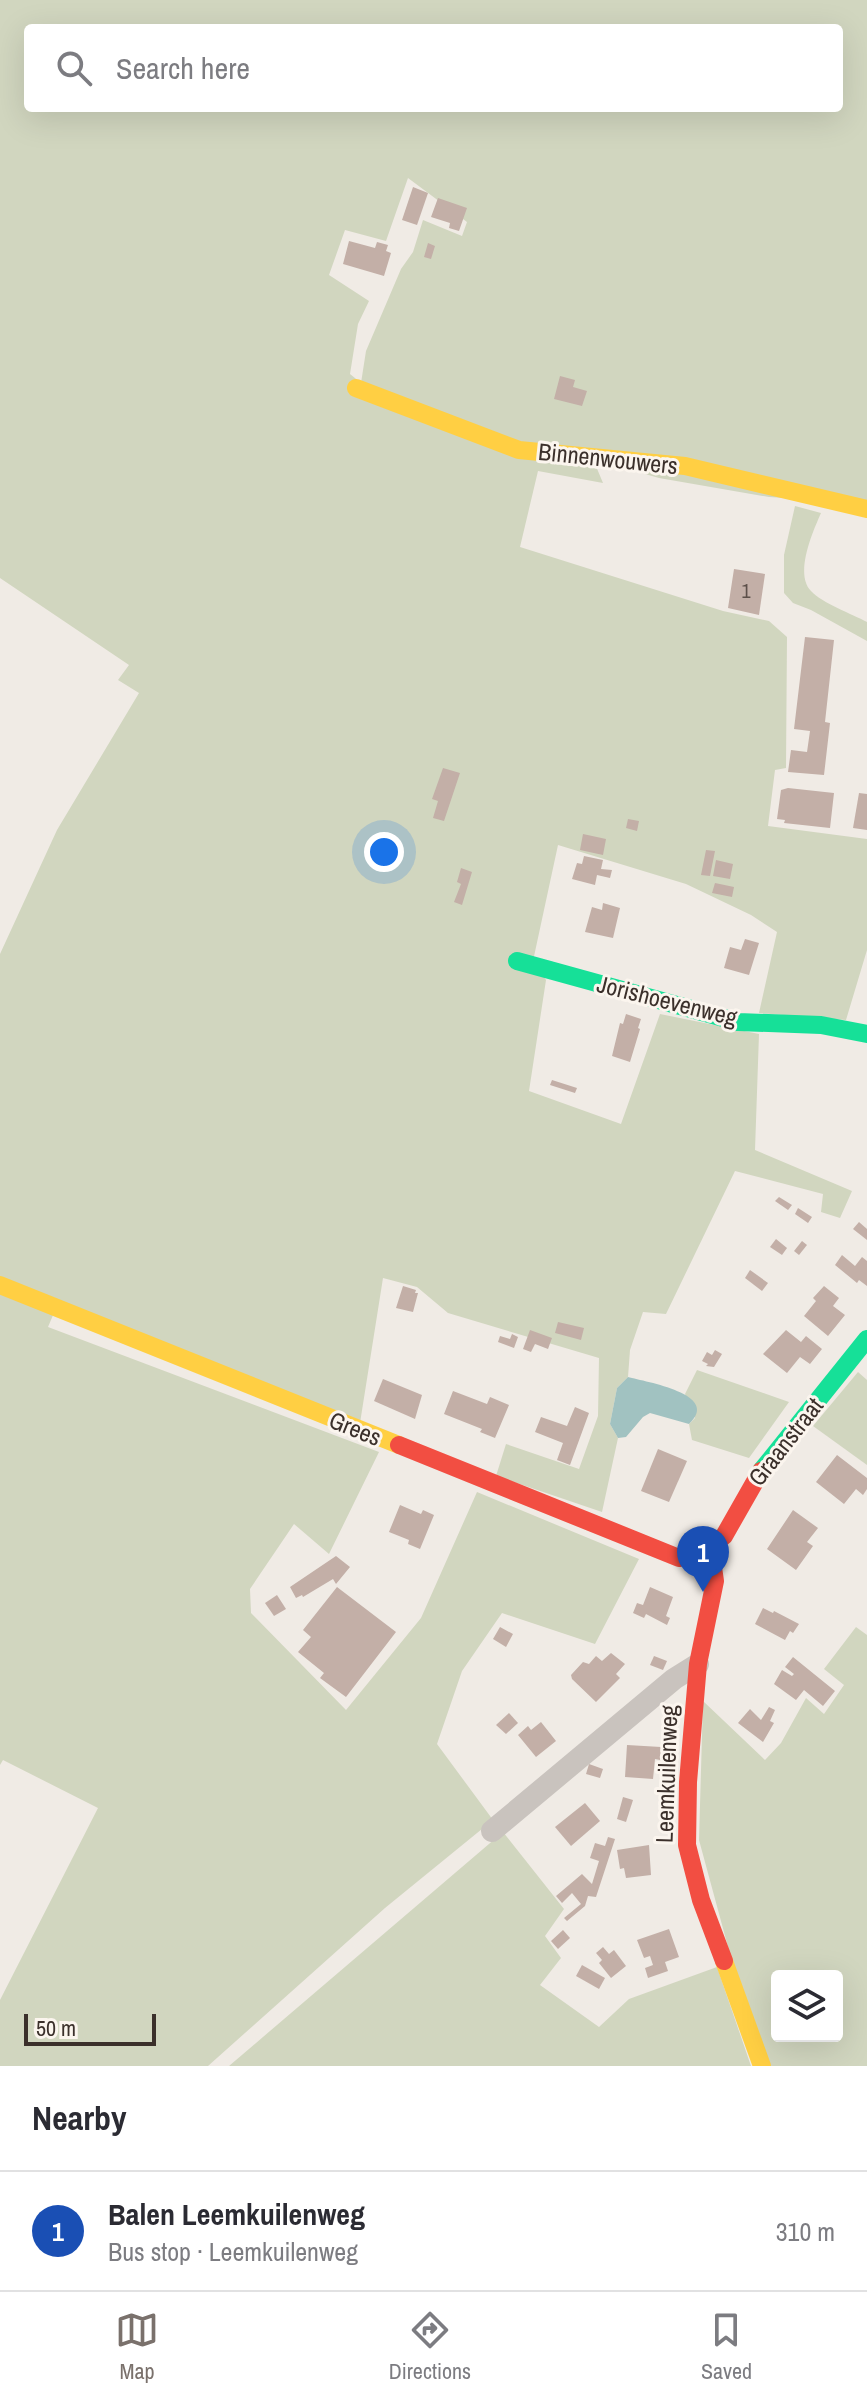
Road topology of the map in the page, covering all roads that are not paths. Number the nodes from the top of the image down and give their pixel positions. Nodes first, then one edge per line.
1 (356, 388) dead end
2 (867, 509) edge
3 (517, 961) dead end
4 (867, 1034) edge
5 (0, 1285) edge
6 (867, 1339) edge
7 (710, 1547) junction
8 (698, 1664) junction
9 (492, 1831) dead end
10 (762, 2066) edge

1 - 2 street, Binnenwouwers
3 - 4 street, Jorishoevenweg
5 - 7 street, Grees
6 - 7 street, Graanstraat
7 - 8 street, Leemkuilenweg
8 - 9 street, Leemkuilenweg
8 - 10 street, Leemkuilenweg

